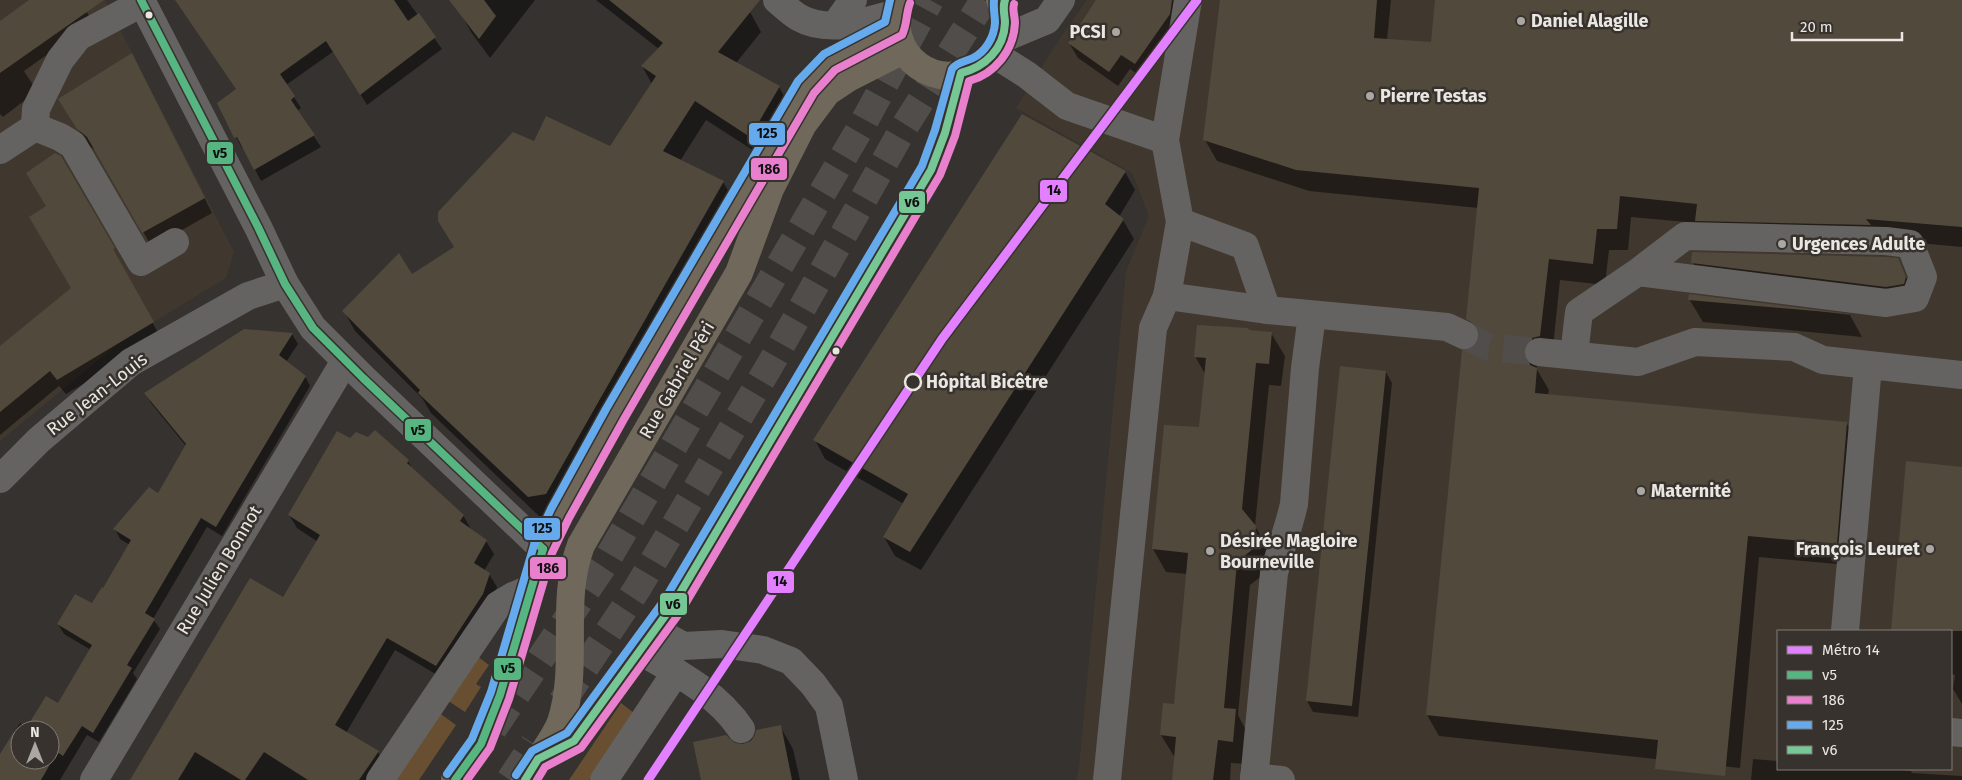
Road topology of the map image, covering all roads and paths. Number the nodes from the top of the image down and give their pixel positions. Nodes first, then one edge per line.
1 (776, 0) edge
2 (853, 0) edge
3 (1061, 0) edge
4 (1188, 0) edge
5 (141, 2) edge
6 (1003, 2) edge
7 (898, 22) edge
8 (836, 24) junction
9 (998, 47) junction
10 (960, 74) junction
11 (35, 127) junction
12 (1165, 140) junction
13 (0, 150) edge
14 (1180, 222) junction
15 (175, 242) dead end
16 (1638, 272) junction
17 (285, 284) junction
18 (1167, 296) junction
19 (1267, 310) junction
20 (1312, 315) junction
21 (1464, 335) tunnel mouth
22 (1539, 352) tunnel mouth
23 (1574, 355) junction
24 (345, 361) junction
25 (1868, 366) junction
26 (1962, 375) edge
27 (0, 479) edge
28 (543, 549) junction
29 (532, 588) junction
30 (1845, 630) edge
31 (648, 641) junction
32 (676, 672) junction
33 (741, 729) dead end
34 (531, 770) edge
35 (1254, 779) edge
36 (94, 780) edge
37 (380, 780) edge
38 (455, 780) edge
39 (604, 780) edge
40 (844, 780) edge
41 (1108, 780) edge
42 (1281, 780) edge

1 - 8 street
2 - 8 street
3 - 9 street
4 - 12 street
5 - 11 street
5 - 17 street
6 - 9 main road
7 - 8 street
7 - 10 main road
7 - 28 main road, Rue Gabriel Péri
7 - 34 main road, Rue Gabriel Péri
9 - 10 main road
9 - 12 street
10 - 31 street, Rue Gabriel Péri
11 - 13 street
11 - 15 street
12 - 14 street
14 - 18 street
14 - 19 street
16 - 16 street
16 - 23 street
17 - 24 street
17 - 27 street, Rue Jean-Louis
18 - 19 street
18 - 41 street
19 - 20 street
20 - 21 street
20 - 35 street
22 - 23 street
23 - 25 street
24 - 28 street
24 - 36 street, Rue Julien Bonnot
25 - 26 street
25 - 30 street
28 - 29 main road, Rue Gabriel Péri
29 - 37 street
29 - 38 main road, Rue Gabriel Péri
31 - 32 street
31 - 34 street, Rue Gabriel Péri
31 - 40 street
32 - 33 street
32 - 39 street
35 - 42 street

